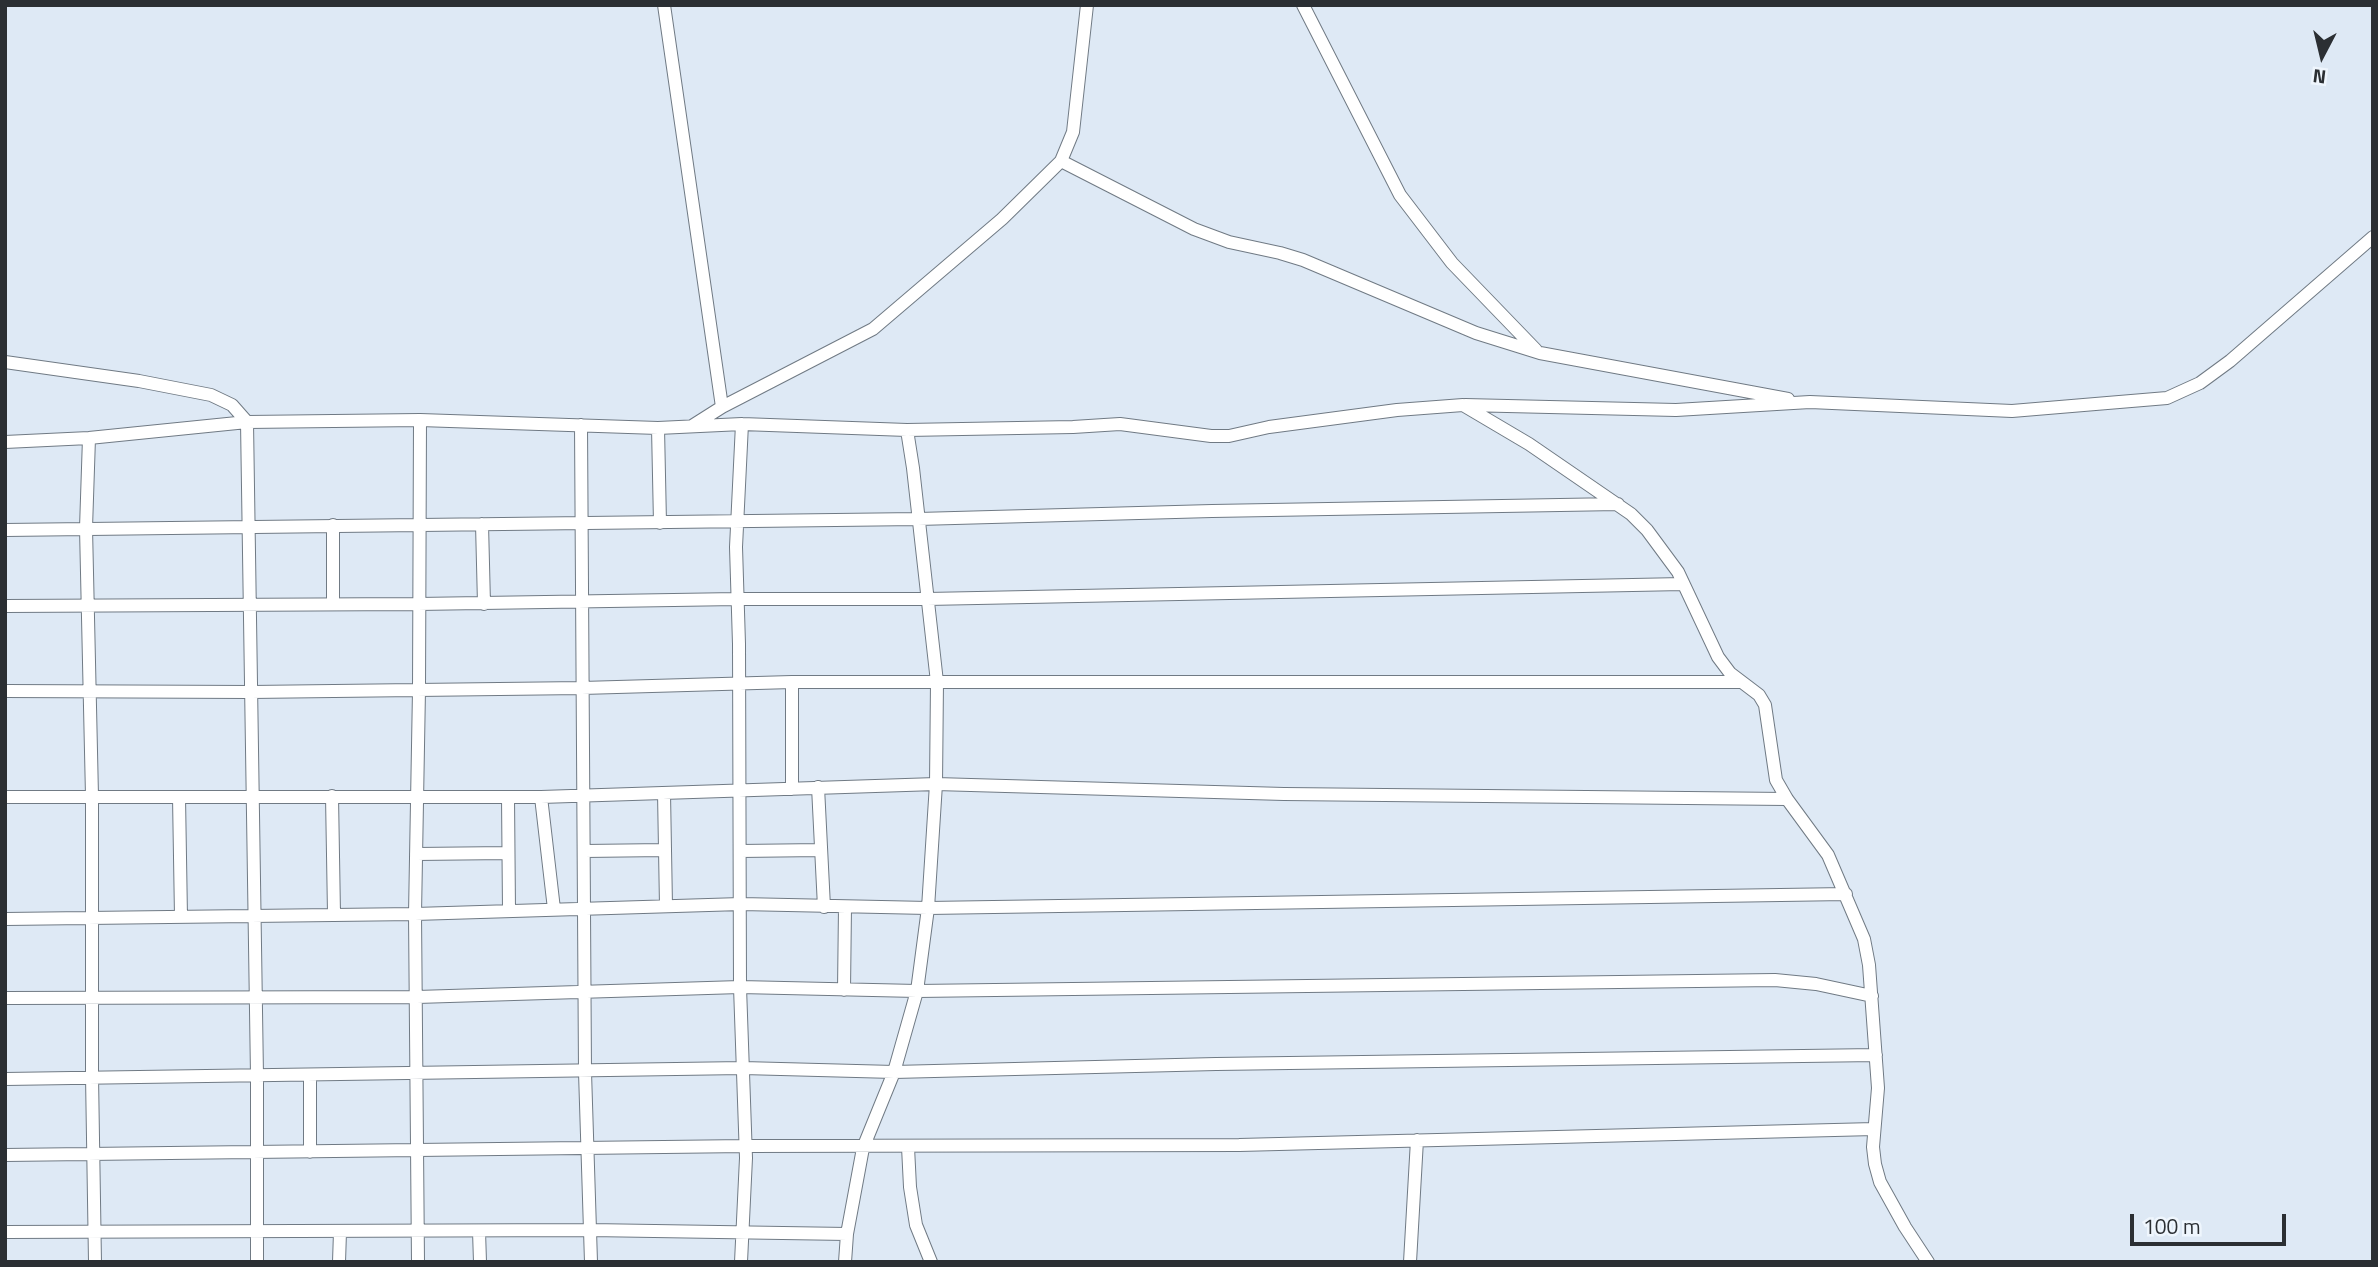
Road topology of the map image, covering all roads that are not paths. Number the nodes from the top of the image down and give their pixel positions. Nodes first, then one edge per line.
1 (664, 5) edge
2 (1087, 5) edge
3 (1303, 5) edge
4 (1061, 161) junction
5 (2373, 237) edge
6 (1540, 353) junction
7 (5, 362) edge
8 (1810, 402) junction
9 (1463, 405) junction
10 (722, 407) junction
11 (420, 420) junction
12 (247, 422) junction
13 (742, 424) junction
14 (581, 425) junction
15 (692, 426) junction
16 (658, 428) junction
17 (906, 430) junction
18 (89, 438) junction
19 (5, 442) edge
20 (1619, 504) junction
21 (918, 519) junction
22 (737, 522) junction
23 (660, 523) junction
24 (419, 524) junction
25 (482, 524) junction
26 (582, 524) junction
27 (333, 525) junction
28 (250, 526) junction
29 (86, 528) junction
30 (5, 530) edge
31 (1683, 584) junction
32 (737, 599) junction
33 (927, 599) junction
34 (582, 602) junction
35 (250, 604) junction
36 (333, 604) junction
37 (418, 604) junction
38 (484, 604) junction
39 (5, 606) edge
40 (88, 607) junction
41 (792, 682) junction
42 (937, 682) junction
43 (1740, 682) junction
44 (739, 684) junction
45 (582, 688) junction
46 (419, 690) junction
47 (5, 691) edge
48 (88, 692) junction
49 (251, 692) junction
50 (936, 785) junction
51 (818, 788) junction
52 (792, 789) junction
53 (739, 791) junction
54 (664, 793) junction
55 (584, 795) junction
56 (92, 796) junction
57 (332, 796) junction
58 (416, 796) junction
59 (5, 797) edge
60 (179, 797) junction
61 (253, 797) junction
62 (508, 797) junction
63 (541, 797) junction
64 (1787, 799) junction
65 (665, 850) junction
66 (821, 850) junction
67 (584, 851) junction
68 (740, 851) junction
69 (508, 853) junction
70 (416, 855) junction
71 (1846, 894) junction
72 (741, 904) junction
73 (666, 906) junction
74 (824, 907) junction
75 (845, 907) junction
76 (584, 908) junction
77 (928, 908) junction
78 (554, 909) junction
79 (509, 910) junction
80 (334, 914) junction
81 (415, 914) junction
82 (255, 916) junction
83 (181, 917) junction
84 (5, 919) edge
85 (92, 919) junction
86 (740, 987) junction
87 (844, 990) junction
88 (917, 991) junction
89 (585, 993) junction
90 (256, 996) junction
91 (1872, 996) junction
92 (92, 997) junction
93 (417, 997) junction
94 (5, 998) edge
95 (1876, 1055) junction
96 (743, 1068) junction
97 (585, 1072) junction
98 (894, 1072) junction
99 (418, 1074) junction
100 (257, 1075) junction
101 (310, 1075) junction
102 (92, 1076) junction
103 (5, 1079) edge
104 (1874, 1129) junction
105 (1418, 1140) junction
106 (746, 1146) junction
107 (863, 1147) junction
108 (908, 1147) junction
109 (587, 1149) junction
110 (417, 1151) junction
111 (310, 1152) junction
112 (94, 1153) junction
113 (256, 1153) junction
114 (5, 1155) edge
115 (590, 1230) junction
116 (94, 1231) junction
117 (419, 1231) junction
118 (479, 1231) junction
119 (5, 1232) edge
120 (256, 1232) junction
121 (340, 1232) junction
122 (744, 1233) junction
123 (847, 1234) junction
124 (95, 1262) edge
125 (257, 1262) edge
126 (339, 1262) edge
127 (418, 1262) edge
128 (480, 1262) edge
129 (591, 1262) edge
130 (741, 1262) edge
131 (845, 1262) edge
132 (931, 1262) edge
133 (1410, 1262) edge
134 (1928, 1262) edge

1 - 10 street
2 - 4 street
3 - 6 street
4 - 6 street
4 - 10 street
5 - 8 street
6 - 8 street
7 - 12 street
8 - 9 street
9 - 17 street
9 - 20 street
10 - 15 street
11 - 12 street
11 - 14 street
11 - 24 street
12 - 18 street
12 - 28 street
13 - 15 street
13 - 17 street
13 - 22 street
14 - 16 street
14 - 26 street
15 - 16 street
16 - 23 street
17 - 21 street
18 - 19 street
18 - 29 street
20 - 21 street
20 - 31 street
21 - 22 street
21 - 33 street
22 - 23 street
22 - 32 street
23 - 26 street
24 - 25 street
24 - 27 street
24 - 37 street
25 - 26 street
25 - 38 street
26 - 34 street
27 - 28 street
27 - 36 street
28 - 29 street
28 - 35 street
29 - 30 street
29 - 40 street
31 - 33 street
31 - 43 street
32 - 33 street
32 - 34 street
32 - 44 street
33 - 42 street
34 - 38 street
34 - 45 street
35 - 36 street
35 - 40 street
35 - 49 street
36 - 37 street
37 - 38 street
37 - 46 street
39 - 40 street
40 - 48 street
41 - 42 street
41 - 44 street
41 - 52 street
42 - 43 street
42 - 50 street
43 - 64 street
44 - 45 street
44 - 53 street
45 - 46 street
45 - 55 street
46 - 49 street
46 - 58 street
47 - 48 street
48 - 49 street
48 - 56 street
49 - 61 street
50 - 51 street
50 - 64 street
50 - 77 street
51 - 52 street
51 - 66 street
52 - 53 street
53 - 54 street
53 - 68 street
54 - 55 street
54 - 65 street
55 - 63 street
55 - 67 street
56 - 59 street
56 - 60 street
56 - 85 street
57 - 58 street
57 - 61 street
57 - 80 street
58 - 62 street
58 - 70 street
60 - 61 street
60 - 83 street
61 - 82 street
62 - 63 street
62 - 69 street
63 - 78 street
64 - 71 street
65 - 67 street
65 - 73 street
66 - 68 street
66 - 74 street
67 - 76 street
68 - 72 street
69 - 70 street
69 - 79 street
70 - 81 street
71 - 77 street
71 - 91 street
72 - 73 street
72 - 74 street
72 - 86 street
73 - 76 street
74 - 75 street
75 - 77 street
75 - 87 street
76 - 78 street
76 - 89 street
77 - 88 street
78 - 79 street
79 - 81 street
80 - 81 street
80 - 82 street
81 - 93 street
82 - 83 street
82 - 90 street
83 - 85 street
84 - 85 street
85 - 92 street
86 - 87 street
86 - 89 street
86 - 96 street
87 - 88 street
88 - 91 street
88 - 98 street
89 - 93 street
89 - 97 street
90 - 92 street
90 - 93 street
90 - 100 street
91 - 95 street
92 - 94 street
92 - 102 street
93 - 99 street
95 - 98 street
95 - 104 street
96 - 97 street
96 - 98 street
96 - 106 street
97 - 99 street
97 - 109 street
98 - 107 street
99 - 101 street
99 - 110 street
100 - 101 street
100 - 102 street
100 - 113 street
101 - 111 street
102 - 103 street
102 - 112 street
104 - 105 street
104 - 134 street
105 - 108 street
105 - 133 street
106 - 107 street
106 - 109 street
106 - 122 street
107 - 108 street
107 - 123 street
108 - 132 street
109 - 110 street
109 - 115 street
110 - 111 street
110 - 117 street
111 - 113 street
112 - 113 street
112 - 114 street
112 - 116 street
113 - 120 street
115 - 118 street
115 - 122 street
115 - 129 street
116 - 119 street
116 - 120 street
116 - 124 street
117 - 118 street
117 - 121 street
117 - 127 street
118 - 128 street
120 - 121 street
120 - 125 street
121 - 126 street
122 - 123 street
122 - 130 street
123 - 131 street

